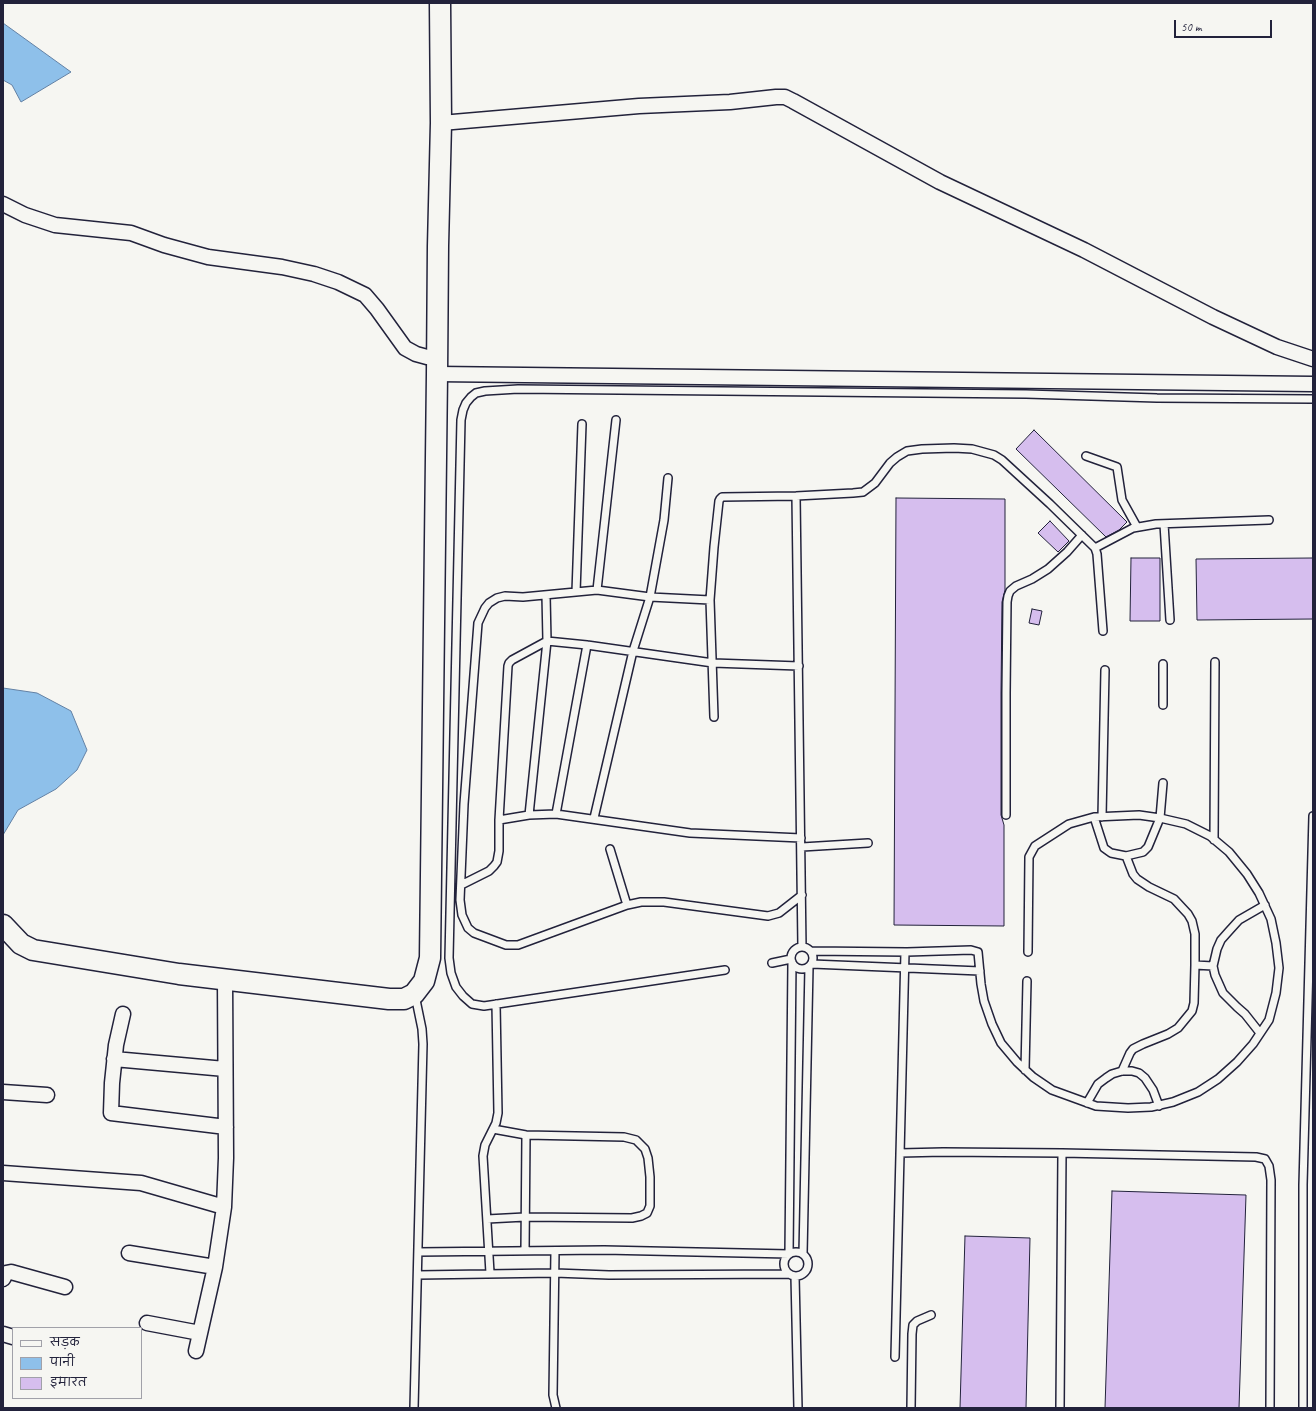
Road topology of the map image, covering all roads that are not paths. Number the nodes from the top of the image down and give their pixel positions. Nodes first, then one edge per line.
1 (440, 3) edge
2 (441, 122) junction
3 (3, 204) edge
4 (1313, 359) edge
5 (437, 365) junction
6 (1313, 384) edge
7 (1313, 399) edge
8 (616, 420) dead end
9 (582, 424) dead end
10 (1086, 456) dead end
11 (668, 478) dead end
12 (796, 496) junction
13 (1269, 520) dead end
14 (1164, 524) junction
15 (1137, 527) junction
16 (1082, 535) junction
17 (1095, 548) junction
18 (597, 590) junction
19 (576, 592) junction
20 (546, 595) junction
21 (650, 597) junction
22 (710, 600) junction
23 (1170, 620) dead end
24 (1104, 631) dead end
25 (547, 641) junction
26 (587, 645) junction
27 (633, 651) junction
28 (1215, 662) dead end
29 (713, 663) junction
30 (1163, 664) dead end
31 (799, 666) junction
32 (1105, 670) dead end
33 (1163, 705) dead end
34 (714, 717) dead end
35 (1163, 783) dead end
36 (556, 814) junction
37 (529, 815) junction
38 (1006, 816) dead end
39 (1102, 816) junction
40 (1313, 816) edge
41 (1094, 817) junction
42 (594, 818) junction
43 (1160, 818) junction
44 (499, 820) junction
45 (801, 838) junction
46 (1214, 840) junction
47 (868, 844) dead end
48 (802, 847) junction
49 (610, 849) dead end
50 (1126, 856) junction
51 (461, 885) junction
52 (802, 895) junction
53 (627, 905) junction
54 (1265, 905) junction
55 (3, 925) edge
56 (802, 947) junction
57 (811, 951) junction
58 (905, 952) junction
59 (1028, 952) dead end
60 (792, 961) junction
61 (772, 963) dead end
62 (810, 965) junction
63 (1195, 965) junction
64 (1213, 966) junction
65 (904, 967) junction
66 (725, 970) dead end
67 (980, 971) junction
68 (225, 979) junction
69 (1027, 981) dead end
70 (414, 994) junction
71 (496, 1004) junction
72 (123, 1014) dead end
73 (1260, 1033) junction
74 (114, 1059) junction
75 (226, 1069) junction
76 (1025, 1070) junction
77 (1122, 1071) junction
78 (3, 1092) edge
79 (47, 1095) dead end
80 (1087, 1103) junction
81 (1159, 1106) junction
82 (226, 1127) junction
83 (492, 1129) junction
84 (526, 1135) junction
85 (900, 1153) junction
86 (1062, 1153) junction
87 (3, 1173) edge
88 (224, 1207) junction
89 (525, 1217) junction
90 (488, 1219) junction
91 (525, 1251) junction
92 (555, 1251) junction
93 (418, 1252) junction
94 (489, 1252) junction
95 (129, 1253) dead end
96 (789, 1254) junction
97 (803, 1254) junction
98 (215, 1267) junction
99 (490, 1273) junction
100 (555, 1273) junction
101 (418, 1275) junction
102 (792, 1275) junction
103 (3, 1279) edge
104 (65, 1287) dead end
105 (931, 1314) dead end
106 (147, 1323) dead end
107 (200, 1333) junction
108 (196, 1351) dead end
109 (895, 1357) dead end
110 (414, 1408) edge
111 (556, 1408) edge
112 (798, 1408) edge
113 (911, 1408) edge
114 (1060, 1408) edge
115 (1270, 1408) edge
116 (1304, 1408) edge

1 - 2 street
2 - 4 street
2 - 5 street
3 - 5 street
5 - 6 street
5 - 70 street
7 - 71 lane
8 - 18 lane
9 - 19 lane
10 - 15 lane
11 - 21 lane
12 - 16 lane
12 - 22 lane
12 - 31 lane
13 - 14 lane
14 - 15 lane
14 - 23 lane
15 - 17 lane
16 - 17 lane
16 - 38 lane
17 - 24 lane
18 - 19 lane
18 - 21 lane
19 - 20 lane
20 - 25 lane
20 - 51 lane
21 - 22 lane
21 - 27 lane
22 - 29 lane
25 - 26 lane
25 - 37 lane
25 - 44 lane
26 - 27 lane
26 - 36 lane
27 - 29 lane
27 - 42 lane
28 - 46 lane
29 - 31 lane
29 - 34 lane
30 - 33 lane
31 - 45 lane
32 - 39 lane
35 - 43 lane
36 - 37 lane
36 - 42 lane
37 - 44 lane
39 - 41 lane
39 - 43 lane
40 - 116 lane
41 - 50 lane
41 - 59 lane
42 - 45 lane
43 - 46 lane
43 - 50 lane
44 - 51 lane
45 - 48 lane
46 - 54 lane
47 - 48 lane
48 - 52 lane
49 - 53 lane
50 - 63 lane
51 - 53 lane
52 - 53 lane
52 - 56 lane
54 - 64 lane
54 - 73 lane
55 - 68 street
56 - 57 lane
56 - 60 lane
57 - 58 lane
57 - 62 lane
58 - 65 lane
58 - 67 lane
60 - 61 lane
60 - 62 lane
60 - 96 lane
62 - 65 lane
62 - 97 lane
63 - 64 lane
63 - 77 lane
64 - 73 lane
65 - 67 lane
65 - 85 lane
66 - 71 lane
67 - 76 lane
68 - 70 street
68 - 75 street
69 - 76 lane
70 - 93 lane
71 - 83 lane
72 - 74 street
73 - 81 lane
74 - 75 street
74 - 82 street
75 - 82 street
76 - 80 lane
77 - 80 lane
77 - 81 lane
78 - 79 street
80 - 81 lane
82 - 88 street
83 - 84 lane
83 - 90 lane
84 - 89 lane
84 - 89 lane
85 - 86 lane
85 - 109 lane
86 - 114 lane
86 - 115 lane
87 - 88 street
88 - 98 street
89 - 90 lane
89 - 91 lane
90 - 94 lane
91 - 92 lane
91 - 94 lane
92 - 96 lane
92 - 100 lane
93 - 94 lane
93 - 101 lane
94 - 99 lane
95 - 98 street
96 - 97 lane
96 - 102 lane
97 - 102 lane
98 - 107 street
99 - 100 lane
99 - 101 lane
100 - 102 lane
100 - 111 lane
101 - 110 lane
102 - 112 lane
103 - 104 street
105 - 113 lane
106 - 107 street
107 - 108 street

